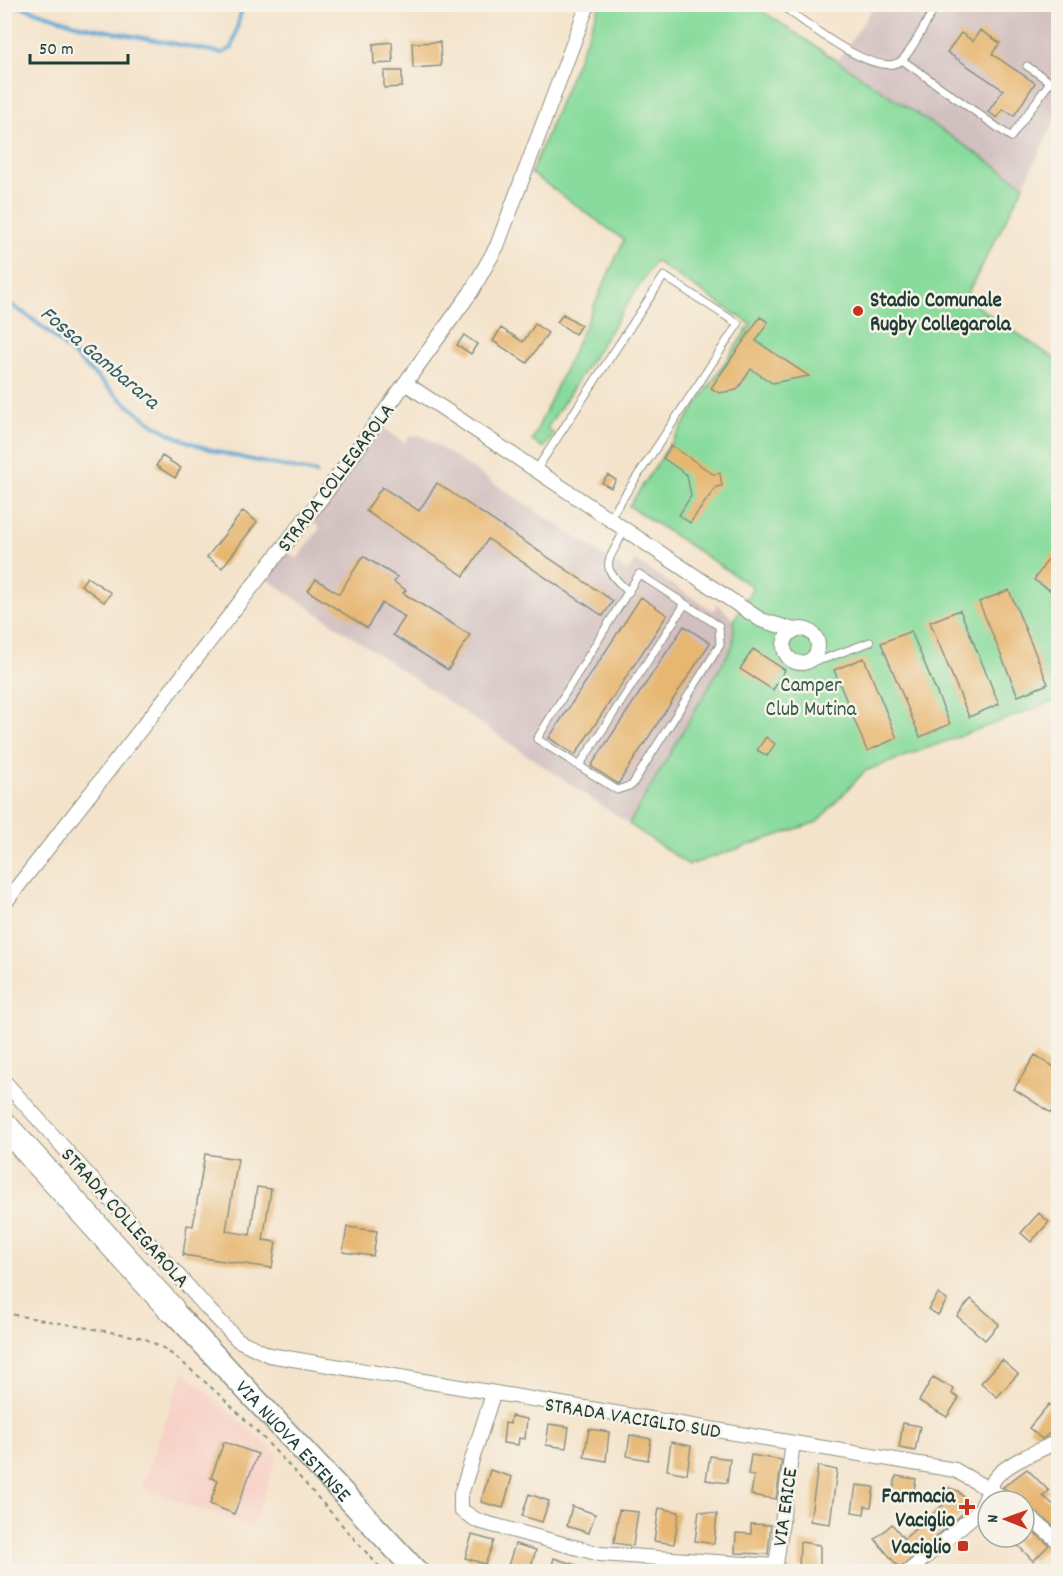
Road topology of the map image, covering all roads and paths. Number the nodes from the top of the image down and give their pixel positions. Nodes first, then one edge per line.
1 (588, 4) edge
2 (780, 4) edge
3 (937, 4) edge
4 (902, 60) junction
5 (1027, 66) dead end
6 (405, 383) junction
7 (536, 470) junction
8 (609, 519) junction
9 (625, 529) junction
10 (629, 592) junction
11 (685, 604) junction
12 (761, 620) junction
13 (794, 630) junction
14 (870, 642) dead end
15 (785, 652) junction
16 (810, 660) junction
17 (579, 766) junction
18 (4, 904) edge
19 (4, 1081) edge
20 (4, 1125) edge
21 (4, 1147) edge
22 (171, 1309) junction
23 (4, 1313) edge
24 (251, 1347) joint
25 (494, 1394) junction
26 (1059, 1441) edge
27 (793, 1443) junction
28 (986, 1489) edge
29 (991, 1489) edge
30 (976, 1513) edge
31 (1036, 1522) edge
32 (1059, 1541) edge
33 (735, 1568) edge
34 (776, 1569) edge
35 (384, 1572) edge
36 (417, 1572) edge
37 (908, 1572) edge

1 - 6 street, STRADA COLLEGAROLA
2 - 4 lane
3 - 4 lane
4 - 5 lane
6 - 7 street
6 - 18 street, STRADA COLLEGAROLA
7 - 8 street
7 - 8 lane
8 - 9 street
9 - 10 lane
9 - 12 street
10 - 11 lane
10 - 17 lane
11 - 17 lane
11 - 17 lane
12 - 13 street
12 - 15 street
13 - 15 street
13 - 16 street
14 - 16 lane
15 - 16 street
19 - 24 street, STRADA COLLEGAROLA
20 - 22 highway, VIA NUOVA ESTENSE
21 - 22 highway, VIA NUOVA ESTENSE
22 - 36 main road, VIA NUOVA ESTENSE
23 - 35 path
24 - 25 street, STRADA VACIGLIO SUD
25 - 27 street, STRADA VACIGLIO SUD
25 - 33 street
26 - 29 street
27 - 28 street, STRADA VACIGLIO SUD
27 - 34 street, VIA ERICE
30 - 37 street
31 - 32 street
33 - 34 street

